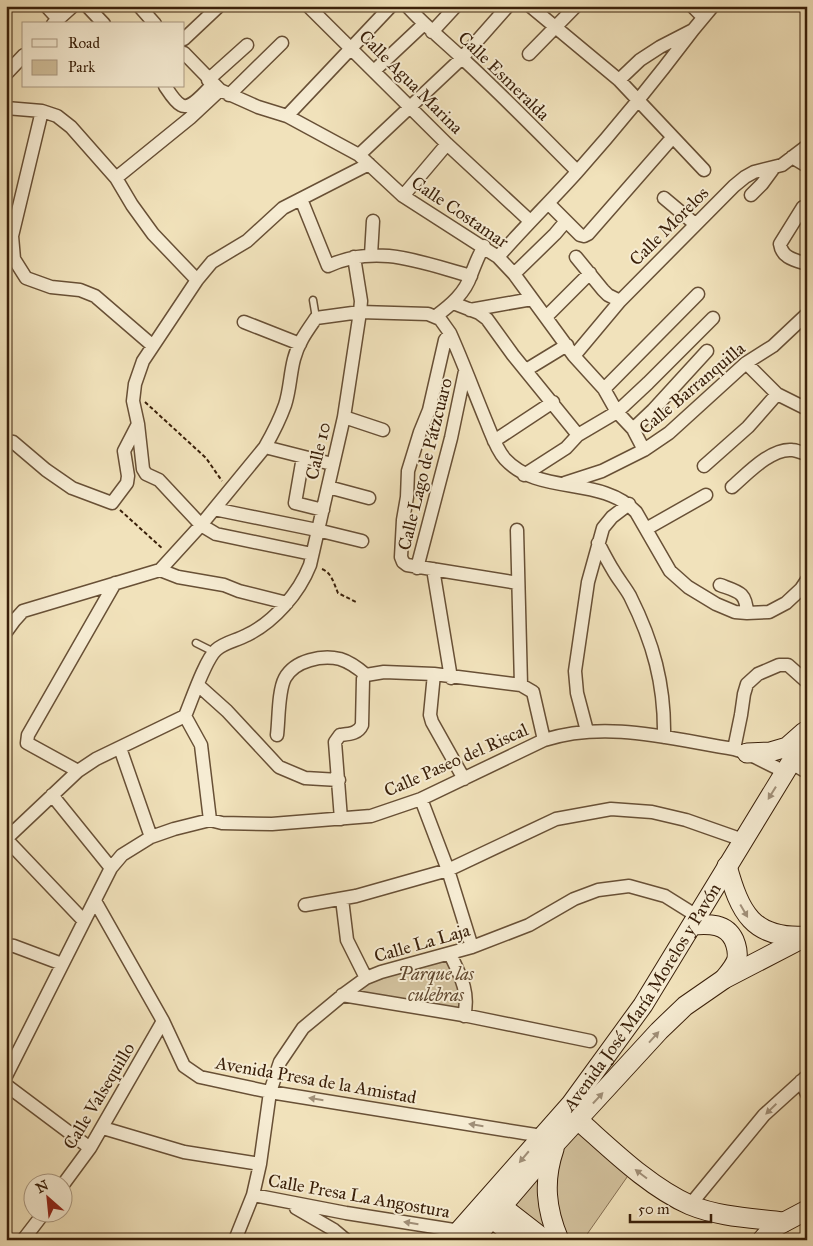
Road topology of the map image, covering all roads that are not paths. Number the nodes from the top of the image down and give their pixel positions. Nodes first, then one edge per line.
1 (46, 6) edge
2 (73, 6) edge
3 (87, 6) edge
4 (308, 6) edge
5 (391, 6) edge
6 (407, 6) edge
7 (456, 6) edge
8 (508, 6) edge
9 (530, 6) edge
10 (692, 6) edge
11 (713, 6) edge
12 (141, 7) edge
13 (218, 7) edge
14 (575, 7) edge
15 (703, 17) junction
16 (56, 21) edge
17 (102, 22) edge
18 (153, 22) edge
19 (428, 28) junction
20 (556, 28) junction
21 (693, 30) junction
22 (185, 38) edge
23 (282, 43) dead end
24 (247, 45) dead end
25 (351, 47) junction
26 (185, 54) edge
27 (529, 54) dead end
28 (22, 58) edge
29 (462, 58) junction
30 (7, 70) edge
31 (375, 70) junction
32 (619, 80) junction
33 (218, 87) junction
34 (167, 88) edge
35 (638, 101) junction
36 (409, 106) junction
37 (6, 108) edge
38 (42, 111) junction
39 (188, 112) junction
40 (287, 116) junction
41 (672, 138) junction
42 (447, 144) junction
43 (807, 146) edge
44 (359, 156) junction
45 (792, 157) junction
46 (369, 164) junction
47 (807, 166) edge
48 (773, 169) junction
49 (704, 170) dead end
50 (577, 172) junction
51 (116, 178) junction
52 (751, 195) dead end
53 (404, 196) junction
54 (664, 198) dead end
55 (301, 199) junction
56 (548, 203) junction
57 (804, 207) dead end
58 (530, 220) junction
59 (566, 220) junction
60 (373, 221) dead end
61 (695, 224) junction
62 (9, 236) edge
63 (484, 246) junction
64 (371, 255) junction
65 (498, 256) junction
66 (354, 257) junction
67 (576, 257) dead end
68 (807, 264) edge
69 (590, 273) junction
70 (514, 274) junction
71 (471, 276) junction
72 (197, 280) junction
73 (698, 294) dead end
74 (313, 300) dead end
75 (532, 300) junction
76 (620, 301) junction
77 (453, 303) junction
78 (470, 310) junction
79 (360, 312) junction
80 (807, 314) edge
81 (436, 316) junction
82 (546, 317) junction
83 (316, 318) junction
84 (713, 318) dead end
85 (244, 322) dead end
86 (450, 333) junction
87 (300, 344) junction
88 (153, 346) junction
89 (571, 350) junction
90 (707, 351) dead end
91 (746, 363) junction
92 (465, 368) junction
93 (526, 370) junction
94 (604, 389) junction
95 (777, 394) junction
96 (553, 402) junction
97 (807, 409) edge
98 (617, 412) junction
99 (344, 417) junction
100 (138, 424) junction
101 (633, 428) junction
102 (383, 430) dead end
103 (578, 435) junction
104 (6, 441) edge
105 (494, 441) junction
106 (265, 447) junction
107 (644, 450) junction
108 (807, 454) edge
109 (303, 457) junction
110 (332, 464) junction
111 (704, 466) dead end
112 (524, 475) junction
113 (562, 484) junction
114 (328, 486) junction
115 (732, 487) dead end
116 (706, 495) dead end
117 (369, 498) dead end
118 (629, 504) junction
119 (214, 509) junction
120 (323, 510) junction
121 (201, 525) junction
122 (646, 529) junction
123 (317, 530) junction
124 (517, 530) dead end
125 (362, 541) dead end
126 (598, 543) junction
127 (311, 560) junction
128 (417, 568) junction
129 (433, 569) junction
130 (160, 570) junction
131 (807, 580) edge
132 (518, 582) junction
133 (115, 583) junction
134 (720, 585) dead end
135 (287, 603) junction
136 (747, 613) junction
137 (6, 632) edge
138 (196, 643) dead end
139 (214, 652) junction
140 (434, 674) junction
141 (366, 675) junction
142 (451, 678) junction
143 (807, 682) edge
144 (198, 685) junction
145 (522, 685) junction
146 (185, 716) junction
147 (807, 730) edge
148 (587, 731) junction
149 (277, 735) dead end
150 (664, 736) junction
151 (807, 736) edge
152 (544, 740) junction
153 (120, 748) junction
154 (740, 751) junction
155 (794, 769) edge
156 (78, 771) junction
157 (464, 779) junction
158 (340, 780) junction
159 (52, 795) junction
160 (421, 800) junction
161 (341, 819) junction
162 (210, 820) junction
163 (151, 837) junction
164 (6, 839) edge
165 (743, 840) junction
166 (727, 866) junction
167 (111, 868) junction
168 (448, 870) junction
169 (342, 899) junction
170 (95, 901) junction
171 (305, 905) dead end
172 (695, 920) junction
173 (84, 922) junction
174 (807, 936) edge
175 (6, 944) edge
176 (472, 948) junction
177 (450, 954) junction
178 (62, 964) junction
179 (366, 978) junction
180 (724, 980) junction
181 (342, 995) junction
182 (464, 1016) junction
183 (163, 1021) junction
184 (590, 1041) dead end
185 (6, 1076) edge
186 (804, 1079) edge
187 (6, 1085) edge
188 (270, 1092) junction
189 (807, 1094) edge
190 (578, 1120) junction
191 (103, 1128) junction
192 (549, 1139) junction
193 (90, 1148) junction
194 (260, 1164) junction
195 (71, 1174) edge
196 (253, 1195) junction
197 (288, 1202) junction
198 (690, 1205) junction
199 (490, 1208) junction
200 (807, 1210) edge
201 (346, 1213) junction
202 (784, 1222) junction
203 (35, 1224) edge
204 (334, 1230) junction
205 (461, 1237) edge
206 (23, 1240) edge
207 (234, 1240) edge
208 (346, 1240) edge
209 (520, 1240) edge
210 (545, 1240) edge
211 (559, 1240) edge
212 (762, 1240) edge

1 - 16 street
2 - 16 street
3 - 17 street
4 - 25 street, Calle Agua Marina
5 - 25 street
6 - 19 street, Calle Esmeralda
7 - 19 street
8 - 29 street
9 - 20 street
10 - 15 street
11 - 15 street
12 - 18 street
13 - 22 street
14 - 20 street
15 - 21 street
19 - 29 street, Calle Esmeralda
19 - 31 street
20 - 27 street
20 - 32 street
21 - 32 street
21 - 35 street
23 - 33 street
24 - 33 street
25 - 31 street, Calle Agua Marina
25 - 40 street
26 - 33 street, Calle Costamar
28 - 30 street
29 - 36 street
29 - 50 street, Calle Esmeralda
31 - 36 street, Calle Agua Marina
32 - 35 street
33 - 39 street
33 - 40 street, Calle Costamar
34 - 39 street
35 - 41 street
35 - 50 street
36 - 42 street, Calle Agua Marina
36 - 44 street
37 - 38 street
38 - 51 street
38 - 62 street
39 - 51 street
40 - 44 street, Calle Costamar
41 - 49 street
41 - 59 street
42 - 53 street
42 - 58 street, Calle Agua Marina
43 - 45 street, Calle Morelos
44 - 46 street, Calle Costamar
45 - 47 street
45 - 48 street, Calle Morelos
46 - 53 street, Calle Costamar
46 - 55 street
48 - 52 street
48 - 61 street, Calle Morelos
50 - 56 street
51 - 72 street
53 - 63 street, Calle Costamar
54 - 61 street
55 - 66 street
55 - 72 street
56 - 58 street
56 - 59 street
57 - 68 street
58 - 65 street
59 - 70 street
60 - 64 street
61 - 76 street, Calle Morelos
62 - 88 street
63 - 65 street, Calle Costamar
63 - 71 street
64 - 66 street
64 - 71 street
65 - 70 street, Calle Costamar
66 - 79 street, Calle 10
67 - 69 street
69 - 76 street
69 - 82 street
70 - 75 street, Calle Costamar
71 - 77 street
72 - 88 street
73 - 94 street
74 - 83 lane
75 - 78 street
75 - 82 street, Calle Costamar
76 - 89 street, Calle Morelos
77 - 78 street
77 - 81 street
78 - 93 street
79 - 81 street
79 - 83 street
79 - 99 street, Calle 10
80 - 91 street, Calle Barranquilla
81 - 86 street
82 - 89 street, Calle Costamar
83 - 87 street
84 - 98 street
85 - 87 street
86 - 92 street
86 - 128 street
87 - 106 street
88 - 100 street
89 - 93 street, Calle Morelos
89 - 94 street, Calle Costamar
90 - 101 street
91 - 95 street
91 - 107 street, Calle Barranquilla
92 - 105 street
92 - 128 street, Calle Lago de Pátzcuaro
93 - 96 street
94 - 98 street, Calle Costamar
95 - 97 street
95 - 111 street
96 - 103 street
96 - 105 street
98 - 101 street, Calle Costamar
98 - 103 street
99 - 102 street
99 - 110 street, Calle 10
100 - 104 street
100 - 121 street
101 - 107 street, Calle Costamar
103 - 112 street
105 - 112 street
106 - 109 street
106 - 119 street
107 - 113 street, Calle Barranquilla
108 - 115 street
109 - 110 street
109 - 120 street
110 - 114 street, Calle 10
112 - 113 street
113 - 118 street
114 - 117 street
114 - 120 street, Calle 10
116 - 122 street
118 - 122 street
118 - 126 street
119 - 121 street
119 - 123 street
120 - 123 street, Calle 10
121 - 127 street
121 - 130 street
122 - 136 street
123 - 125 street
123 - 127 street, Calle 10
124 - 132 street
126 - 148 street
126 - 150 street
127 - 135 street, Calle 10
128 - 129 street
129 - 132 street
129 - 142 street, Calle Lago de Pátzcuaro
130 - 133 street
130 - 135 street
131 - 136 street
132 - 145 street
133 - 137 street
133 - 156 street
134 - 136 street
135 - 139 street, Calle 10
138 - 139 lane
139 - 144 street
140 - 141 street
140 - 142 street
140 - 157 street
141 - 149 street
141 - 158 street
142 - 145 street
143 - 154 street
144 - 146 street
144 - 158 street
145 - 152 street
146 - 153 street
146 - 162 street
147 - 154 main road
148 - 150 street, Calle Paseo del Riscal
148 - 152 street, Calle Paseo del Riscal
150 - 154 street, Calle Paseo del Riscal
151 - 155 main road, Avenida José María Morelos y Pavón
152 - 157 street, Calle Paseo del Riscal
153 - 156 street
153 - 163 street
154 - 155 street, Calle Paseo del Riscal
155 -> 165 main road, Avenida José María Morelos y Pavón
156 - 159 street
157 - 160 street, Calle Paseo del Riscal
158 - 161 street
159 - 164 street
159 - 167 street
160 - 161 street, Calle Paseo del Riscal
160 - 168 street
161 - 162 street, Calle Paseo del Riscal
162 - 163 street, Calle Paseo del Riscal
163 - 167 street, Calle Paseo del Riscal
164 - 173 street
165 - 166 main road, Avenida José María Morelos y Pavón
165 - 168 street
166 - 172 main road, Avenida José María Morelos y Pavón
166 -> 174 main road
167 - 170 street, Calle Paseo del Riscal
168 - 169 street
168 - 176 street
169 - 171 street
169 - 179 street
170 - 173 street, Calle Paseo del Riscal
170 - 183 street, Avenida Presa de la Amistad
172 - 176 street, Calle La Laja
172 - 180 main road
172 - 192 main road, Avenida José María Morelos y Pavón
173 - 178 street, Calle Paseo del Riscal
174 - 180 main road
175 - 178 street
176 - 177 street, Calle La Laja
177 - 179 street, Calle La Laja
177 - 182 street
178 - 185 street, Calle Paseo del Riscal
179 - 181 street, Calle La Laja
190 -> 180 main road
181 - 182 street
181 - 188 street, Calle La Laja
182 - 184 street
183 - 188 street, Avenida Presa de la Amistad
183 - 191 street, Calle Valsequillo
186 - 189 street
186 -> 198 street
187 - 193 street
192 -> 188 street, Avenida Presa de la Amistad
188 - 194 street, Calle La Laja
190 - 192 main road
198 -> 190 main road
191 - 193 street, Calle Valsequillo
191 - 194 street, Calle Presa La Angostura
192 - 199 main road
192 - 211 main road
193 - 195 street, Calle Valsequillo
194 - 196 street, Calle La Laja
196 - 197 street, Calle Presa La Angostura
196 - 207 street, Calle La Laja
197 - 201 street, Calle Presa La Angostura
197 - 204 street
198 - 202 main road
199 - 205 main road
199 - 209 main road
199 - 210 main road
200 - 202 main road
201 - 204 street
205 -> 201 street, Calle Presa La Angostura
202 - 212 main road
203 - 206 street
204 - 208 street

